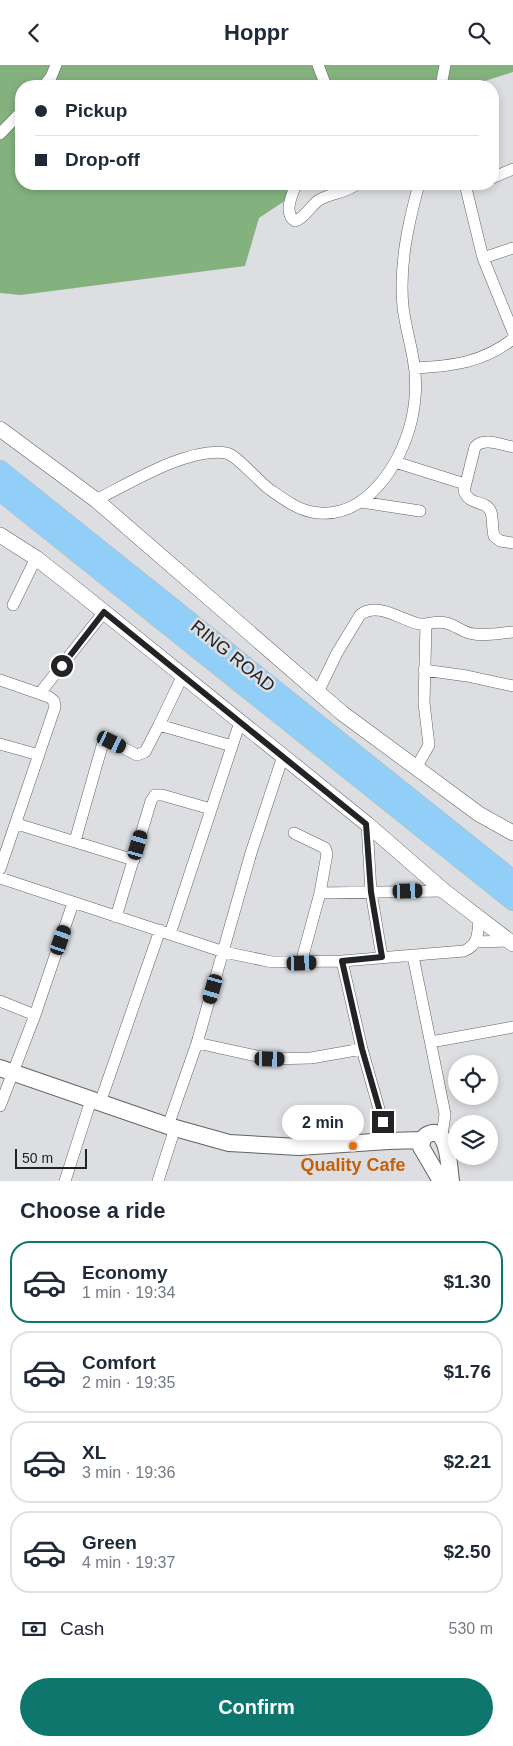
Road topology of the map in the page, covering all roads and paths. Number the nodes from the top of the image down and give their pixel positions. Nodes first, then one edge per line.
1 (56, 65) edge
2 (318, 65) edge
3 (444, 65) edge
4 (49, 80) edge
5 (324, 80) edge
6 (442, 80) edge
7 (15, 118) edge
8 (0, 134) edge
9 (513, 169) edge
10 (499, 175) edge
11 (294, 190) edge
12 (347, 190) edge
13 (417, 190) edge
14 (469, 190) edge
15 (513, 247) edge
16 (483, 258) junction
17 (513, 332) edge
18 (513, 339) edge
19 (415, 369) junction
20 (0, 429) edge
21 (513, 447) edge
22 (396, 462) junction
23 (0, 470) edge
24 (465, 484) junction
25 (0, 491) edge
26 (96, 500) junction
27 (361, 501) junction
28 (420, 511) dead end
29 (0, 535) edge
30 (513, 543) edge
31 (36, 558) junction
32 (13, 605) dead end
33 (104, 612) junction
34 (426, 624) junction
35 (513, 633) edge
36 (424, 670) junction
37 (183, 675) junction
38 (0, 680) edge
39 (513, 686) edge
40 (318, 692) junction
41 (40, 693) junction
42 (240, 722) junction
43 (159, 725) junction
44 (0, 744) edge
45 (232, 745) junction
46 (39, 755) junction
47 (284, 756) junction
48 (416, 768) junction
49 (211, 809) junction
50 (16, 824) junction
51 (366, 824) junction
52 (294, 833) dead end
53 (513, 833) edge
54 (75, 841) junction
55 (461, 849) junction
56 (134, 860) junction
57 (0, 869) edge
58 (0, 878) edge
59 (513, 880) edge
60 (444, 891) junction
61 (371, 892) junction
62 (320, 893) junction
63 (513, 901) edge
64 (73, 903) junction
65 (116, 917) junction
66 (480, 918) junction
67 (165, 932) junction
68 (476, 942) junction
69 (511, 943) edge
70 (224, 952) junction
71 (413, 956) junction
72 (382, 957) junction
73 (342, 961) junction
74 (302, 963) junction
75 (0, 1001) edge
76 (35, 1015) junction
77 (513, 1027) edge
78 (431, 1042) junction
79 (197, 1043) junction
80 (362, 1049) junction
81 (7, 1070) edge
82 (95, 1101) junction
83 (0, 1106) edge
84 (171, 1127) junction
85 (388, 1141) junction
86 (444, 1142) junction
87 (424, 1148) junction
88 (65, 1181) edge
89 (158, 1181) edge
90 (440, 1181) edge
91 (451, 1181) edge

1 - 4 street
2 - 5 street
3 - 6 street
7 - 8 street
9 - 10 street
11 - 12 street
13 - 19 street
14 - 16 street
15 - 16 street
16 - 17 street
18 - 19 street
19 - 22 street
20 - 26 street
21 - 24 street
22 - 24 street
22 - 27 street
23 - 55 highway, RING ROAD
24 - 30 street
25 - 55 highway, RING ROAD
26 - 27 street
26 - 40 street
27 - 28 street
29 - 31 street
31 - 32 street
31 - 33 street
33 - 37 street
33 - 41 street
34 - 35 street
34 - 36 street
34 - 40 street
36 - 39 street
36 - 48 street
37 - 42 street
37 - 43 street
38 - 41 street
40 - 48 street
41 - 46 street
42 - 45 street
42 - 47 street
43 - 45 street
43 - 54 street
44 - 46 street
45 - 49 street
46 - 50 street
47 - 51 street
47 - 70 street
48 - 53 street
49 - 56 street
49 - 67 street
50 - 54 street
50 - 57 street
51 - 60 street
51 - 61 street
52 - 62 street
54 - 56 street
55 - 59 highway
55 - 63 highway
56 - 65 street
58 - 64 street
60 - 61 street
60 - 66 street
61 - 62 street
61 - 72 street
62 - 74 street
64 - 65 street
64 - 76 street
65 - 67 street
66 - 68 street
66 - 69 street
67 - 70 street
67 - 82 street
68 - 69 street
68 - 71 street
70 - 74 street
70 - 79 street
71 - 72 street
71 - 78 street
72 - 73 street
73 - 74 street
73 - 80 street
75 - 76 street
76 - 81 street
77 - 78 street
78 - 86 street
79 - 80 street
79 - 84 street
80 - 85 street
81 - 82 main road
81 - 83 street
82 - 84 main road
82 - 88 street
84 - 85 main road
84 - 89 street
85 - 87 main road
86 - 87 main road
86 - 91 main road
87 - 90 main road

